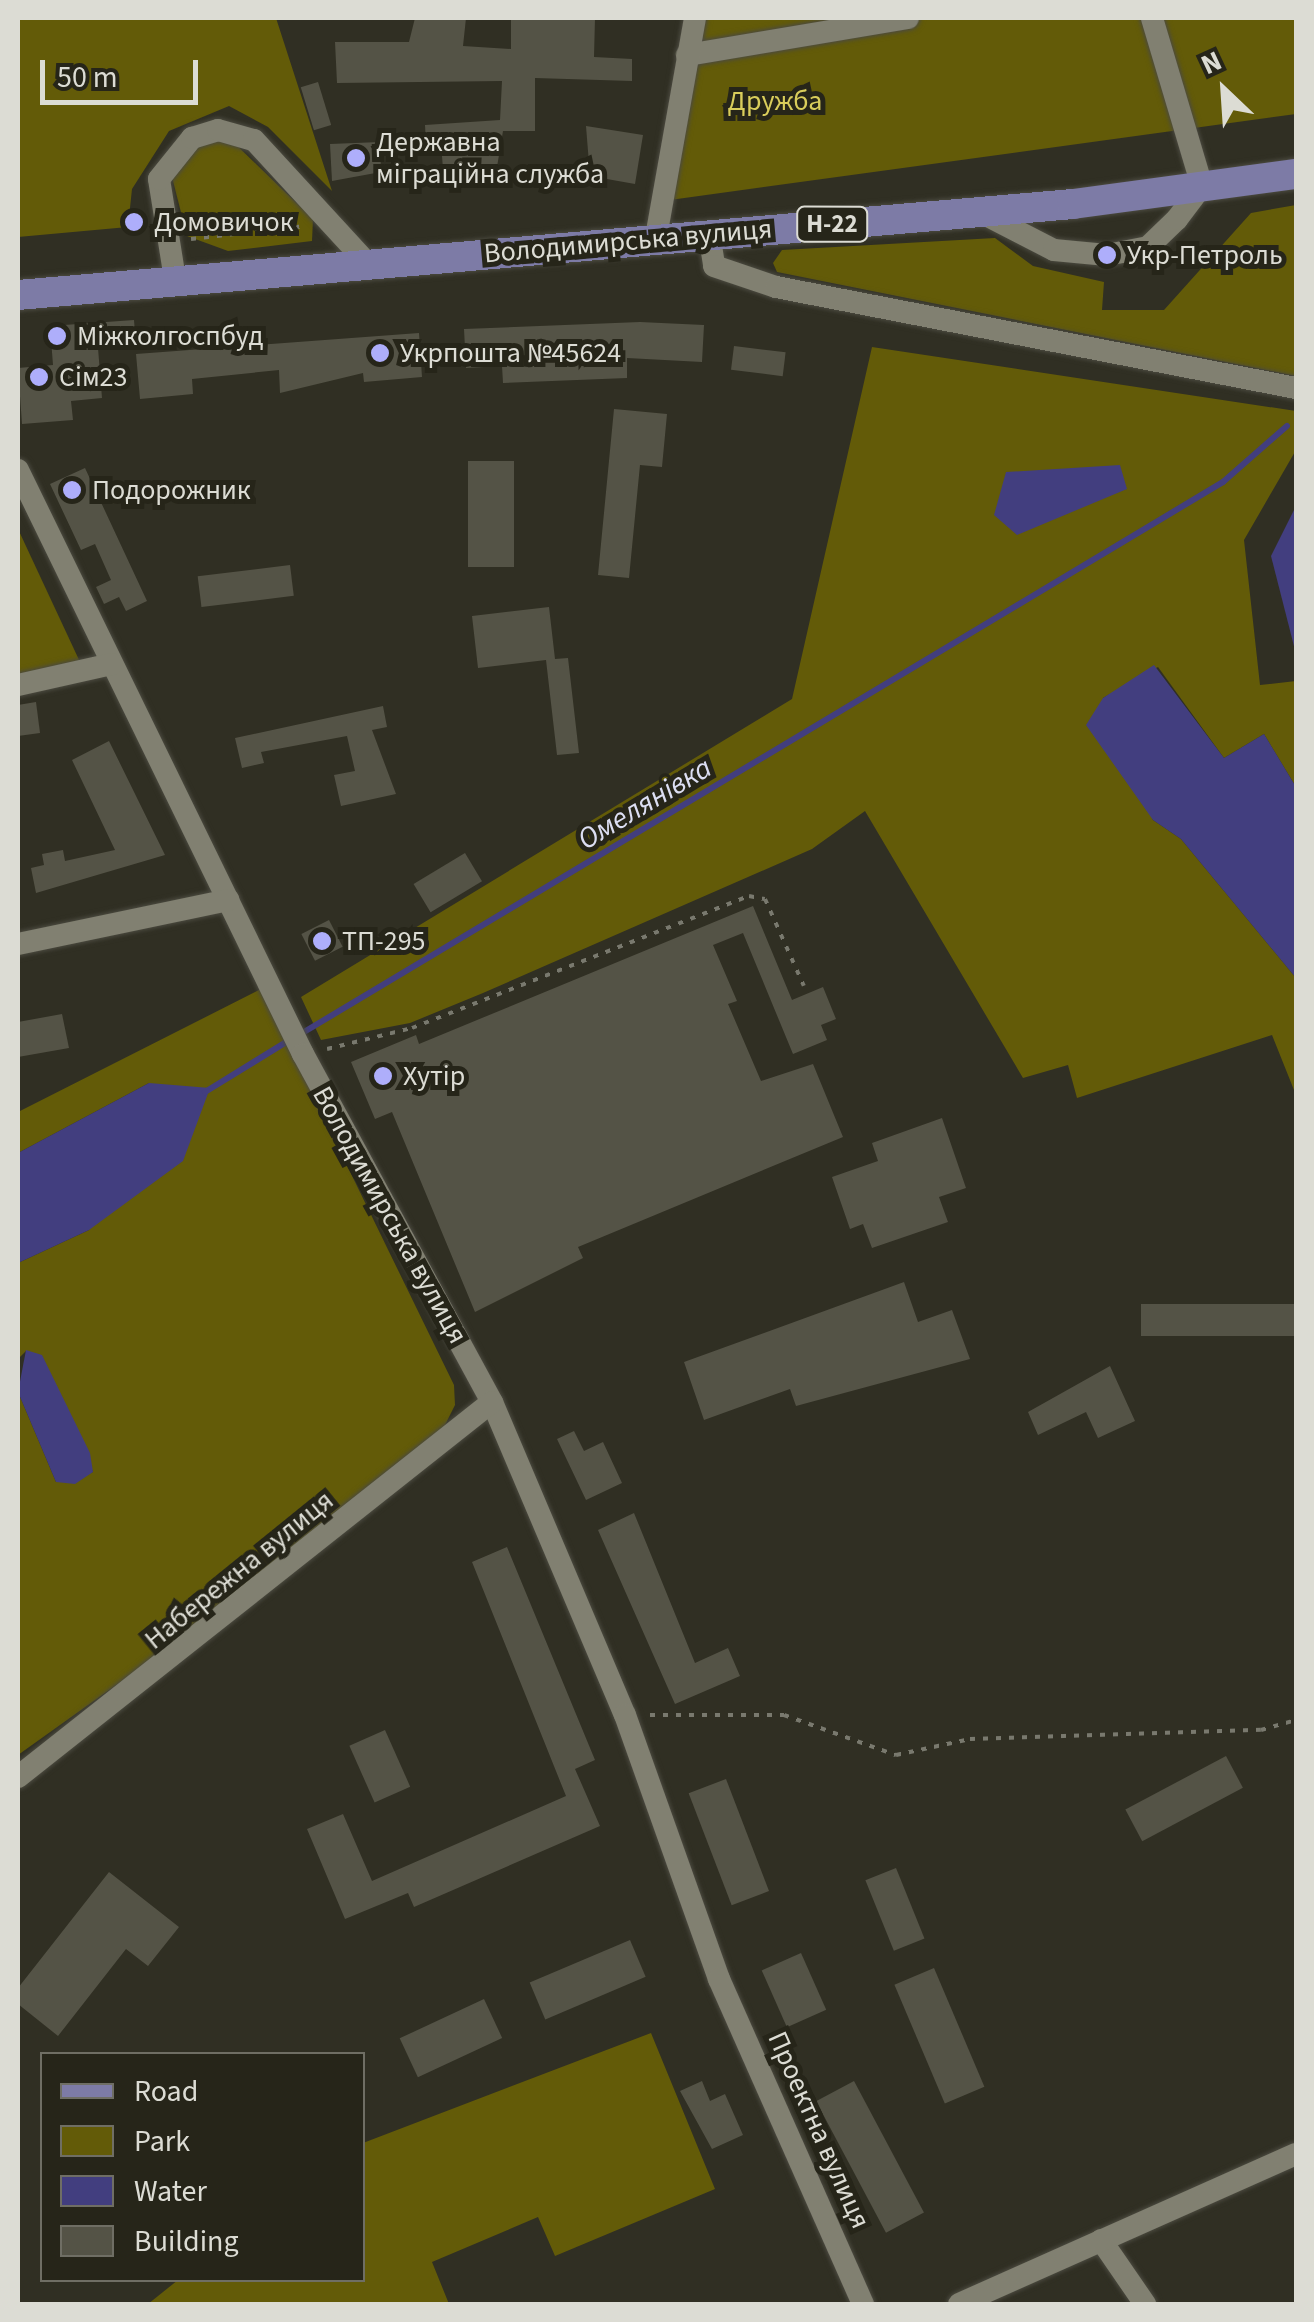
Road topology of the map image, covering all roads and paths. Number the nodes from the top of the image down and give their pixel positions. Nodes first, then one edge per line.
1 (695, 18) edge
2 (908, 18) edge
3 (1152, 18) edge
4 (687, 55) junction
5 (1296, 174) edge
6 (1202, 186) junction
7 (980, 212) junction
8 (314, 225) dead end
9 (709, 233) junction
10 (656, 238) junction
11 (190, 239) dead end
12 (367, 263) junction
13 (174, 279) junction
14 (18, 295) edge
15 (1296, 388) edge
16 (18, 470) edge
17 (112, 664) junction
18 (18, 685) edge
19 (228, 900) junction
20 (18, 944) edge
21 (804, 986) dead end
22 (300, 1049) junction
23 (492, 1402) junction
24 (625, 1715) junction
25 (1296, 1720) edge
26 (18, 1777) edge
27 (720, 1980) joint
28 (1296, 2154) edge
29 (1100, 2240) junction
30 (863, 2304) edge
31 (959, 2304) edge
32 (1145, 2304) edge

1 - 4 street
2 - 4 street
3 - 6 street
4 - 10 street
5 - 6 main road, Володимирська вулиця / Н-22
6 - 7 main road, Володимирська вулиця / Н-22
6 - 7 street
7 - 9 main road, Володимирська вулиця / Н-22
8 - 11 path
9 - 10 main road, Володимирська вулиця / Н-22
9 - 15 street
10 - 12 main road, Володимирська вулиця / Н-22
12 - 13 main road, Володимирська вулиця / Н-22
12 - 13 street
13 - 14 main road, Володимирська вулиця / Н-22
16 - 17 street, Володимирська вулиця
17 - 18 street
17 - 19 street, Володимирська вулиця
19 - 20 street
19 - 22 street, Володимирська вулиця
21 - 22 path
22 - 23 street, Володимирська вулиця
23 - 24 street, Володимирська вулиця
23 - 26 street, Набережна вулиця
24 - 25 path
24 - 27 street, Володимирська вулиця
27 - 30 street, Проектна вулиця
28 - 29 street
29 - 31 street
29 - 32 street

